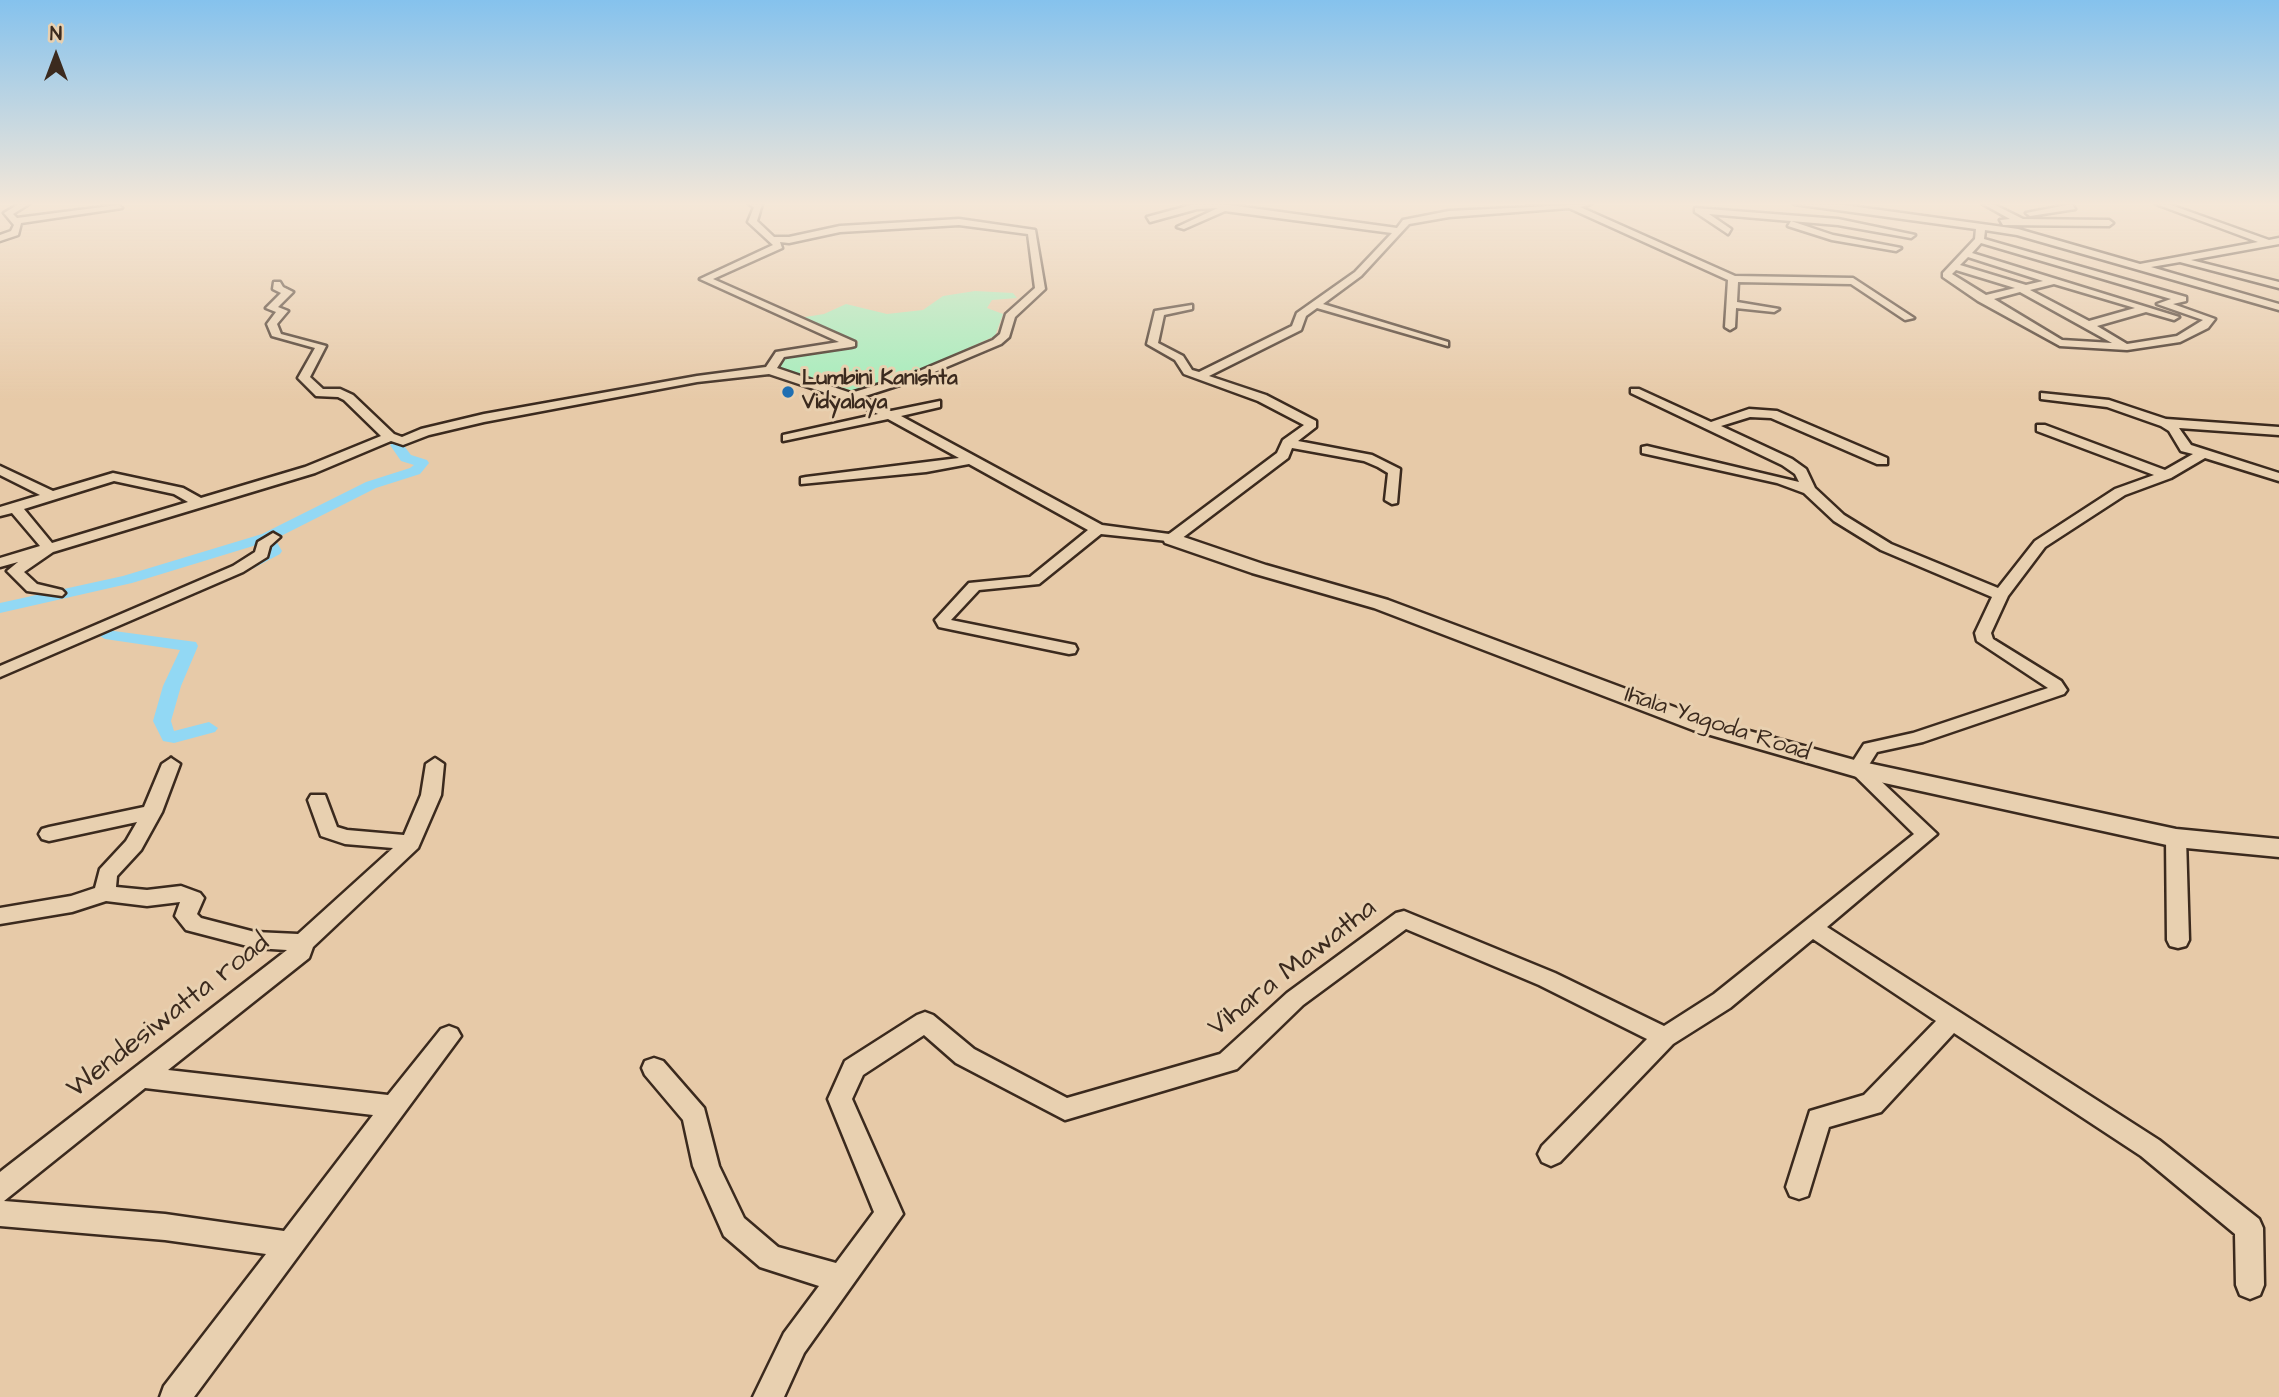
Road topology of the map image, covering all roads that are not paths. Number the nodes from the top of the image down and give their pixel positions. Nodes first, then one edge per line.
1 (727, 269) edge
2 (1037, 269) edge
3 (1362, 269) edge
4 (1712, 269) edge
5 (1953, 269) edge
6 (1963, 269) edge
7 (2017, 269) edge
8 (2082, 269) edge
9 (2096, 269) edge
10 (2144, 269) edge
11 (2215, 269) edge
12 (2088, 271) junction
13 (1734, 279) junction
14 (2056, 281) junction
15 (277, 284) dead end
16 (2279, 285) edge
17 (2022, 288) junction
18 (1982, 299) junction
19 (1314, 304) junction
20 (1730, 304) junction
21 (1188, 307) dead end
22 (2279, 307) edge
23 (1774, 309) dead end
24 (2144, 309) junction
25 (2248, 311) dead end
26 (1909, 318) dead end
27 (2088, 325) junction
28 (2204, 326) junction
29 (1730, 327) dead end
30 (1444, 344) dead end
31 (2127, 347) junction
32 (769, 370) junction
33 (1201, 377) junction
34 (1635, 391) dead end
35 (2045, 396) dead end
36 (851, 397) junction
37 (936, 404) dead end
38 (891, 415) junction
39 (2165, 424) junction
40 (1710, 426) junction
41 (2040, 428) dead end
42 (2279, 431) edge
43 (788, 438) dead end
44 (396, 439) junction
45 (1288, 443) junction
46 (1647, 450) dead end
47 (2203, 454) junction
48 (968, 460) junction
49 (1882, 461) dead end
50 (2279, 467) edge
51 (2261, 469) junction
52 (0, 470) edge
53 (2166, 475) junction
54 (2279, 477) edge
55 (806, 481) dead end
56 (1809, 489) junction
57 (50, 495) junction
58 (1392, 500) dead end
59 (201, 504) junction
60 (7, 510) edge
61 (1098, 529) junction
62 (1172, 539) junction
63 (268, 541) dead end
64 (49, 548) junction
65 (0, 563) edge
66 (57, 593) dead end
67 (2001, 595) junction
68 (1069, 649) dead end
69 (0, 672) edge
70 (171, 764) dead end
71 (435, 764) dead end
72 (1857, 769) junction
73 (318, 800) dead end
74 (152, 812) junction
75 (49, 834) dead end
76 (2176, 838) junction
77 (411, 843) junction
78 (2279, 848) edge
79 (105, 893) junction
80 (0, 916) edge
81 (1812, 928) junction
82 (2178, 940) dead end
83 (303, 943) junction
84 (1952, 1020) junction
85 (449, 1036) dead end
86 (1665, 1037) junction
87 (654, 1068) dead end
88 (139, 1077) junction
89 (394, 1107) junction
90 (1551, 1154) dead end
91 (1799, 1188) dead end
92 (0, 1190) edge
93 (0, 1213) edge
94 (291, 1245) junction
95 (842, 1279) junction
96 (2250, 1285) dead end
97 (175, 1397) edge
98 (768, 1397) edge

1 - 32 street
2 - 36 street
3 - 19 street
4 - 13 street
5 - 18 street
6 - 17 street
7 - 14 street
8 - 12 street
9 - 12 street
10 - 22 street
11 - 16 street
12 - 14 street
12 - 28 street
13 - 20 street
13 - 26 street
14 - 17 street
14 - 24 street
15 - 44 street
17 - 18 street
17 - 27 street
18 - 31 street
19 - 30 street
19 - 33 street
20 - 23 street
20 - 29 street
21 - 33 street
22 - 25 street
24 - 27 street
24 - 28 street
27 - 31 street
28 - 31 street
32 - 36 street
32 - 44 street
33 - 45 street
34 - 40 street
35 - 39 street
36 - 38 street
37 - 38 street
38 - 43 street
38 - 48 street
39 - 42 street
39 - 47 street
40 - 49 street
40 - 56 street
41 - 53 street
44 - 59 street
45 - 58 street
45 - 62 street
46 - 56 street
47 - 51 street
47 - 53 street
48 - 55 street
48 - 61 street
50 - 51 street
51 - 54 street
52 - 57 street
53 - 67 street
56 - 67 street
57 - 59 street
57 - 60 street
59 - 64 street
60 - 64 street
61 - 62 street
61 - 68 street
62 - 72 street, Ihala Yagoda Road
63 - 69 street
64 - 65 street
64 - 66 street
67 - 72 street
70 - 74 street
71 - 77 street
72 - 76 street, Ihala Yagoda Road
72 - 81 street
73 - 77 street
74 - 75 street
74 - 79 street
76 - 78 street, Ihala Yagoda Road
76 - 82 street
77 - 83 street
79 - 80 street
79 - 83 street, Wendesiwatta road
81 - 84 street
81 - 86 street
83 - 88 street, Wendesiwatta road
84 - 91 street
84 - 96 street
85 - 89 street
86 - 90 street
86 - 95 street, Vihara Mawatha
87 - 95 street
88 - 89 street
88 - 92 street, Wendesiwatta road
89 - 94 street
93 - 94 street
94 - 97 street
95 - 98 street, Vihara Mawatha

